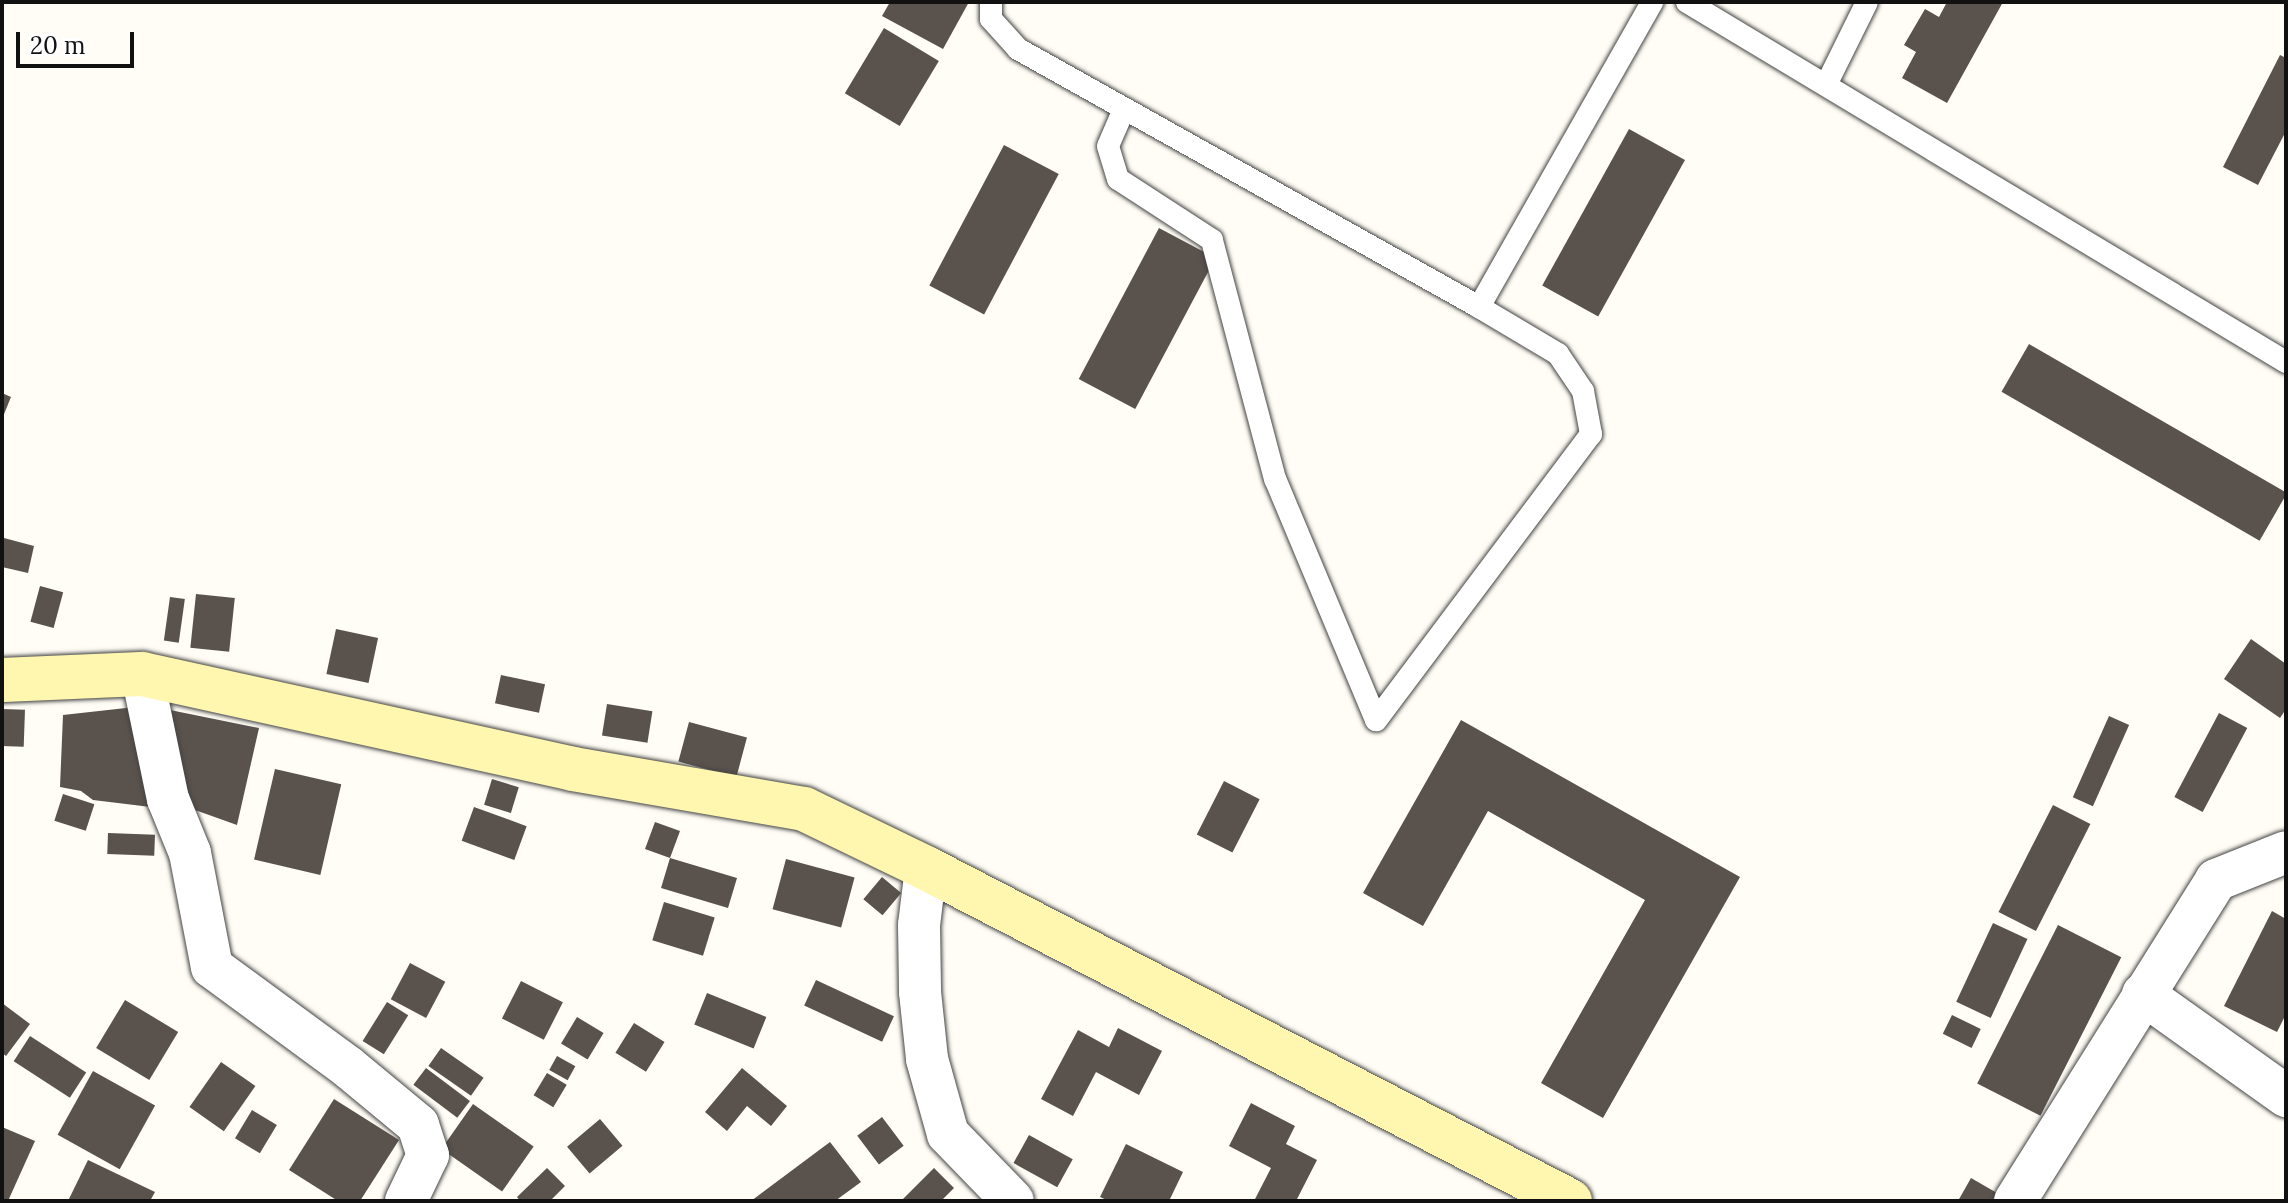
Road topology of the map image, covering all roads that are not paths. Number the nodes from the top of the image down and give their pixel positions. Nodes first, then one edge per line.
1 (991, 2) edge
2 (1652, 2) edge
3 (1687, 2) edge
4 (1867, 2) edge
5 (1827, 83) junction
6 (1124, 109) junction
7 (1479, 307) junction
8 (2286, 362) edge
9 (142, 674) junction
10 (2, 680) edge
11 (2286, 852) edge
12 (926, 868) junction
13 (2143, 994) junction
14 (2286, 1096) edge
15 (406, 1201) edge
16 (1013, 1201) edge
17 (1570, 1201) edge
18 (2015, 1201) edge

1 - 6 lane
2 - 7 lane
3 - 5 lane
4 - 5 lane
5 - 8 lane
6 - 7 lane
6 - 7 lane
9 - 10 street
9 - 12 street
9 - 15 street
11 - 13 street
12 - 16 street
12 - 17 street
13 - 14 street
13 - 18 street

